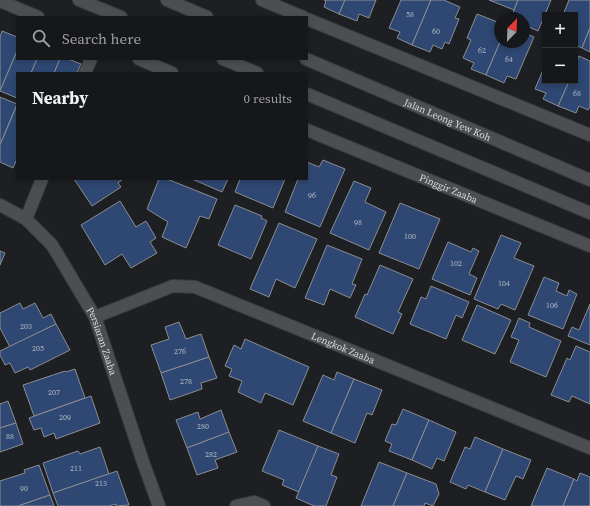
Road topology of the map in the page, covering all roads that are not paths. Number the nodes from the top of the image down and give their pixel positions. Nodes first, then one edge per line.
1 (79, 0) edge
2 (167, 0) edge
3 (262, 0) edge
4 (0, 1) edge
5 (36, 16) edge
6 (119, 16) edge
7 (205, 16) edge
8 (301, 16) edge
9 (308, 18) edge
10 (91, 60) edge
11 (140, 60) edge
12 (225, 60) edge
13 (308, 60) edge
14 (86, 72) edge
15 (170, 72) edge
16 (255, 72) edge
17 (308, 94) edge
18 (308, 130) edge
19 (590, 135) edge
20 (42, 180) edge
21 (590, 180) edge
22 (0, 205) edge
23 (590, 213) edge
24 (26, 219) junction
25 (590, 246) edge
26 (95, 317) junction
27 (590, 448) edge
28 (159, 506) edge
29 (236, 506) edge
30 (264, 506) edge

1 - 6 street
2 - 7 street
3 - 8 street
4 - 5 street
9 - 19 street
10 - 14 street
11 - 15 street
12 - 16 street
13 - 21 street, Jalan Leong Yew Koh
17 - 23 street
18 - 25 street, Pinggir Zaaba
20 - 24 street
22 - 24 street, Persiaran Zaaba
24 - 26 street, Persiaran Zaaba
26 - 27 street, Lengkok Zaaba
26 - 28 street, Persiaran Zaaba
29 - 30 street

